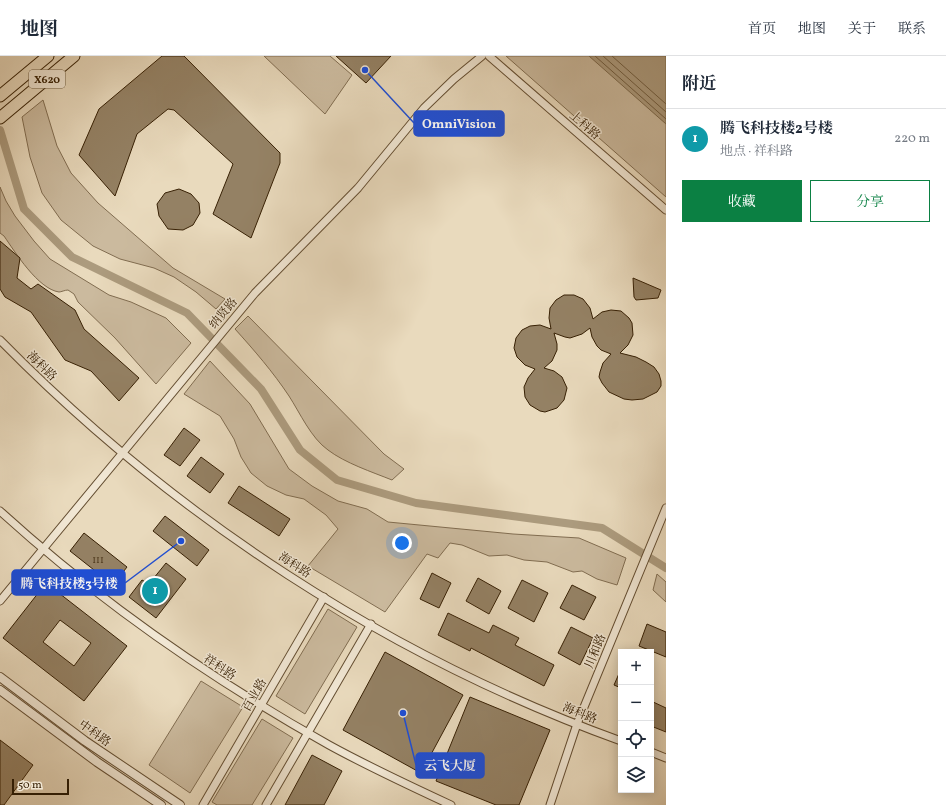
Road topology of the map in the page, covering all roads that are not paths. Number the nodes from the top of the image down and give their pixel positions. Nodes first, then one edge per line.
1 (48, 56) edge
2 (74, 56) edge
3 (482, 56) edge
4 (489, 56) edge
5 (0, 96) edge
6 (0, 118) edge
7 (666, 210) edge
8 (0, 340) edge
9 (6, 345) junction
10 (0, 351) edge
11 (123, 452) junction
12 (666, 508) edge
13 (0, 511) edge
14 (43, 549) junction
15 (324, 597) junction
16 (0, 601) edge
17 (371, 624) junction
18 (0, 677) edge
19 (0, 690) edge
20 (261, 706) junction
21 (577, 724) junction
22 (308, 733) junction
23 (618, 740) edge
24 (654, 753) edge
25 (666, 758) edge
26 (161, 805) edge
27 (180, 805) edge
28 (203, 805) edge
29 (266, 805) edge
30 (451, 805) edge
31 (550, 805) edge

1 - 5 main road, X620
2 - 6 main road, X620
3 - 11 street, 纳贤路
4 - 7 street, 上科路
8 - 9 street, 海科路
9 - 10 street
9 - 11 street, 海科路
11 - 14 street, 纳贤路
11 - 15 street, 海科路
12 - 21 street, 川和路
13 - 14 street, 祥科路
14 - 16 street, 纳贤路
14 - 20 street, 祥科路
15 - 17 street, 海科路
15 - 20 street, 百业路
17 - 21 street, 海科路
17 - 22 street
18 - 27 street, 中科路
19 - 26 street, 中科路
20 - 22 street, 祥科路
20 - 28 street, 百业路
21 - 23 street, 海科路
21 - 31 street, 川和路
22 - 29 street
22 - 30 street, 祥科路
24 - 25 street

